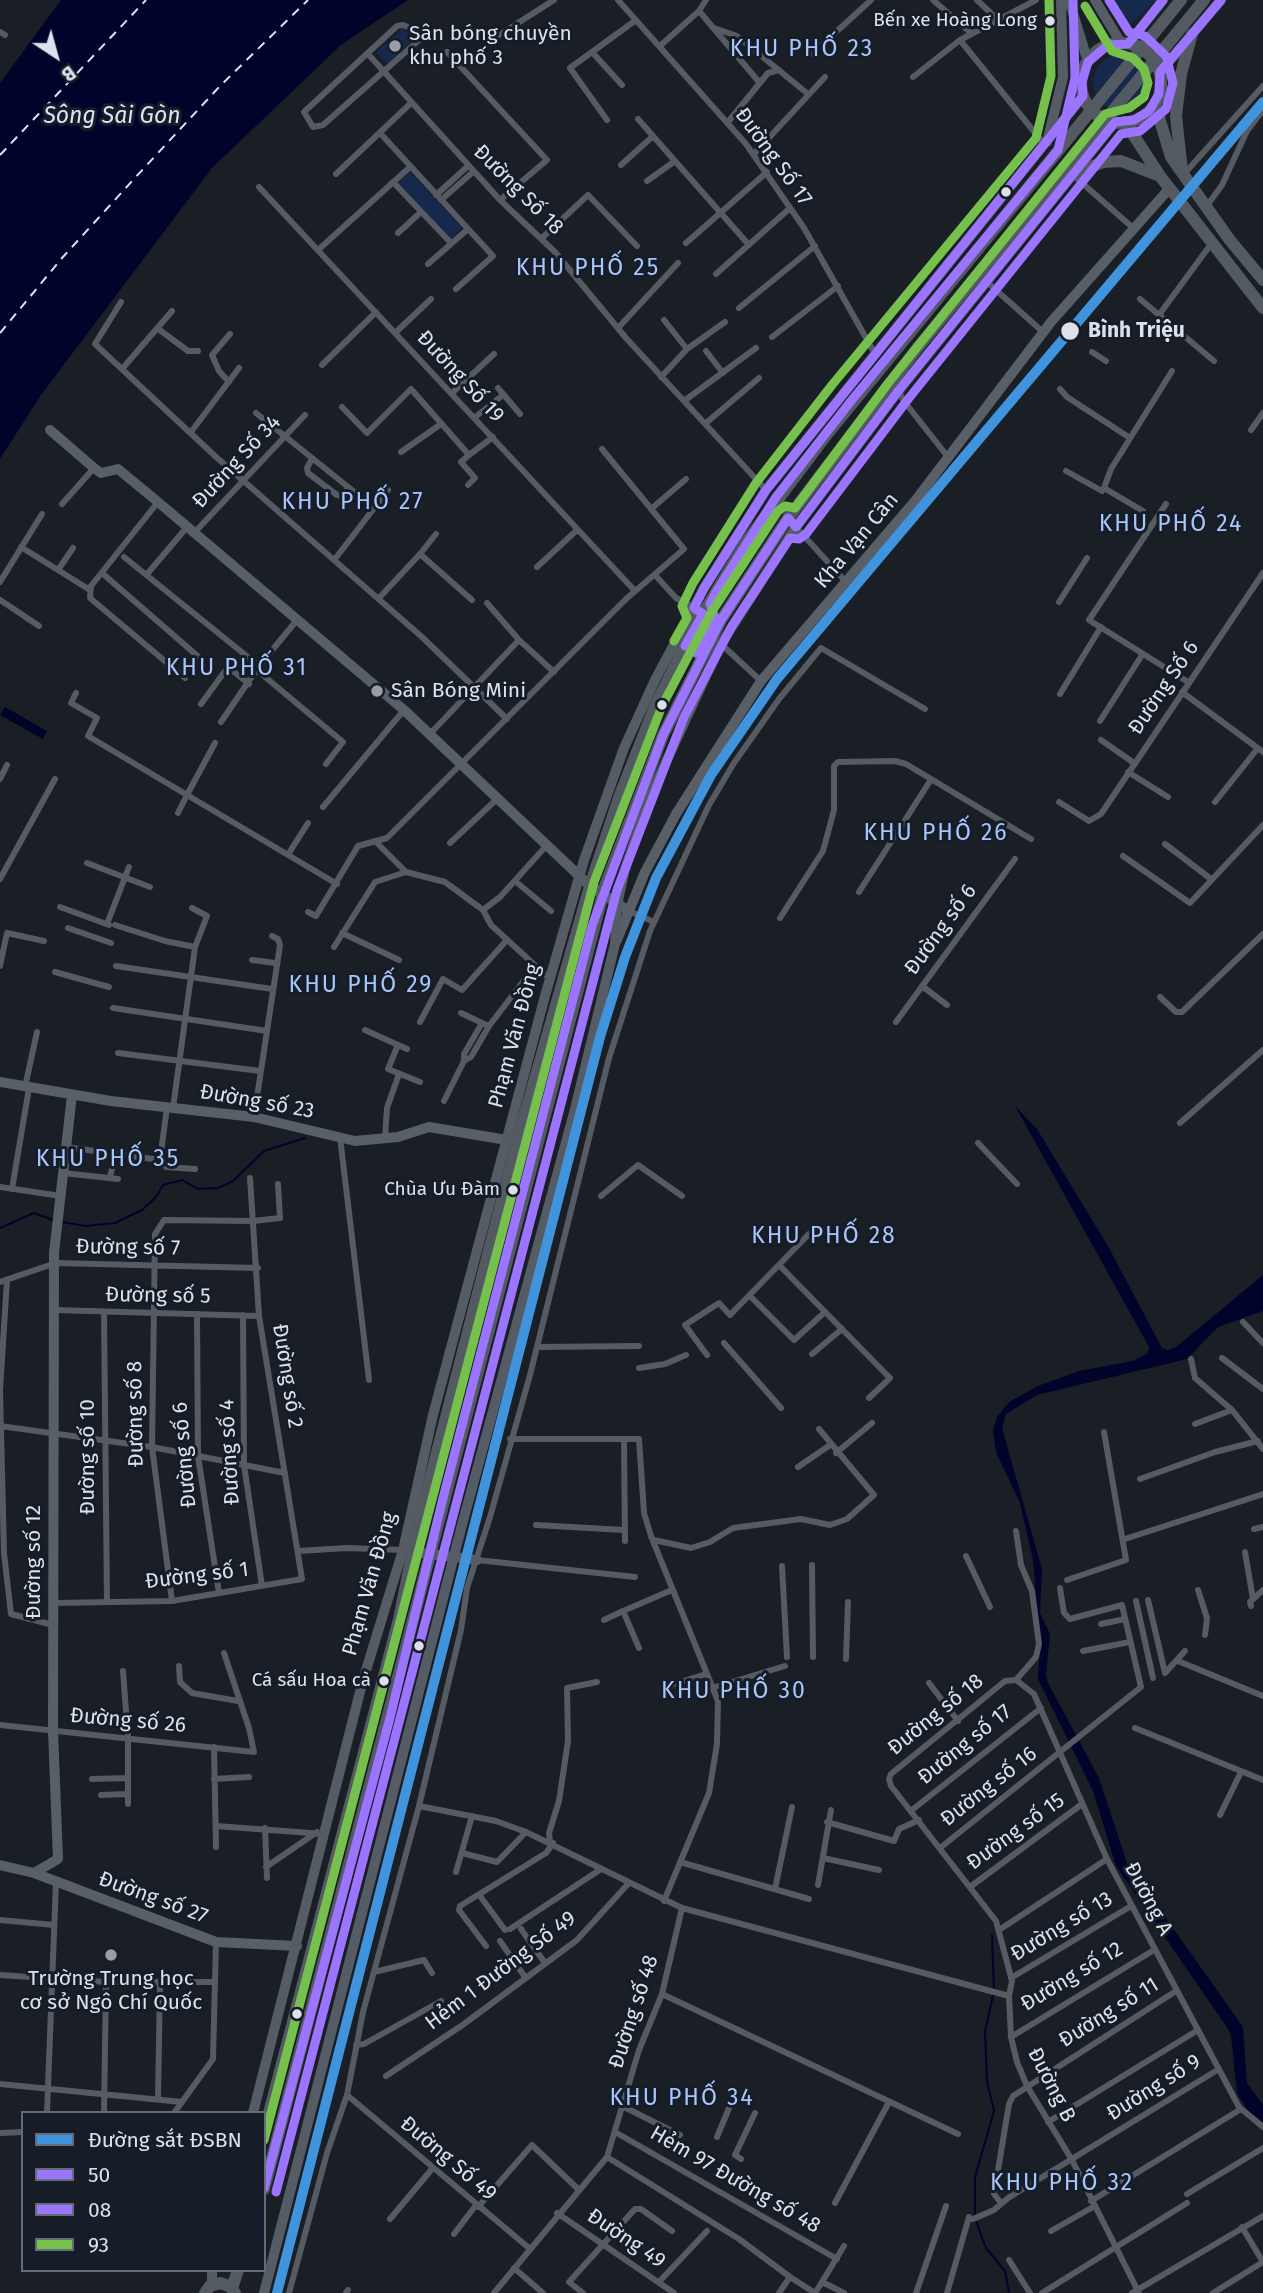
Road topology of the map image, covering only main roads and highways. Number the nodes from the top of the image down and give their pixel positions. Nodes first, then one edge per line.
1 (1061, 0) edge
2 (1069, 0) edge
3 (1095, 0) edge
4 (1163, 0) edge
5 (1181, 0) edge
6 (1204, 0) edge
7 (1221, 0) edge
8 (1192, 34) junction
9 (1124, 43) junction
10 (1088, 61) junction
11 (1160, 72) junction
12 (1083, 96) junction
13 (1154, 104) junction
14 (1120, 122) junction
15 (1046, 144) junction
16 (1072, 175) junction
17 (1183, 175) junction
18 (1160, 176) junction
19 (1263, 280) edge
20 (1263, 308) edge
21 (875, 354) junction
22 (882, 368) junction
23 (896, 385) junction
24 (792, 522) junction
25 (699, 611) junction
26 (614, 793) junction
27 (512, 1141) junction
28 (408, 1551) junction
29 (430, 1553) junction
30 (454, 1556) junction
31 (477, 1560) road end
32 (254, 2111) edge
33 (266, 2124) edge
34 (266, 2182) edge
35 (238, 2272) edge
36 (212, 2287) edge
37 (233, 2290) edge
38 (264, 2293) edge

1 - 15 main road
2 - 10 main road
3 - 9 main road
4 - 9 main road
5 - 22 highway, Phạm Văn Đồng, bridge
6 - 23 highway, bridge
7 - 8 main road
8 - 11 main road
8 - 17 highway
9 - 10 highway
9 - 11 highway
10 - 12 highway
11 - 13 highway
12 - 14 highway
12 - 15 main road, Phạm Văn Đồng
13 - 14 highway
13 - 17 highway
14 - 16 main road
14 - 18 highway
15 - 16 main road
15 - 21 main road, Phạm Văn Đồng
16 - 18 highway
16 - 23 main road
17 - 19 highway
18 - 20 highway
21 - 22 main road
21 - 25 main road, Phạm Văn Đồng
22 - 25 highway, Phạm Văn Đồng
23 - 24 highway
24 - 29 highway
24 - 30 main road
25 - 26 highway, Phạm Văn Đồng
26 - 27 highway, Phạm Văn Đồng
26 - 27 main road, Phạm Văn Đồng
27 - 28 highway, Phạm Văn Đồng
28 - 29 main road
28 - 32 main road, Phạm Văn Đồng
28 - 33 highway, Phạm Văn Đồng
29 - 30 main road
29 - 34 highway
30 - 31 main road
30 - 38 main road
35 - 37 highway
36 - 37 highway

